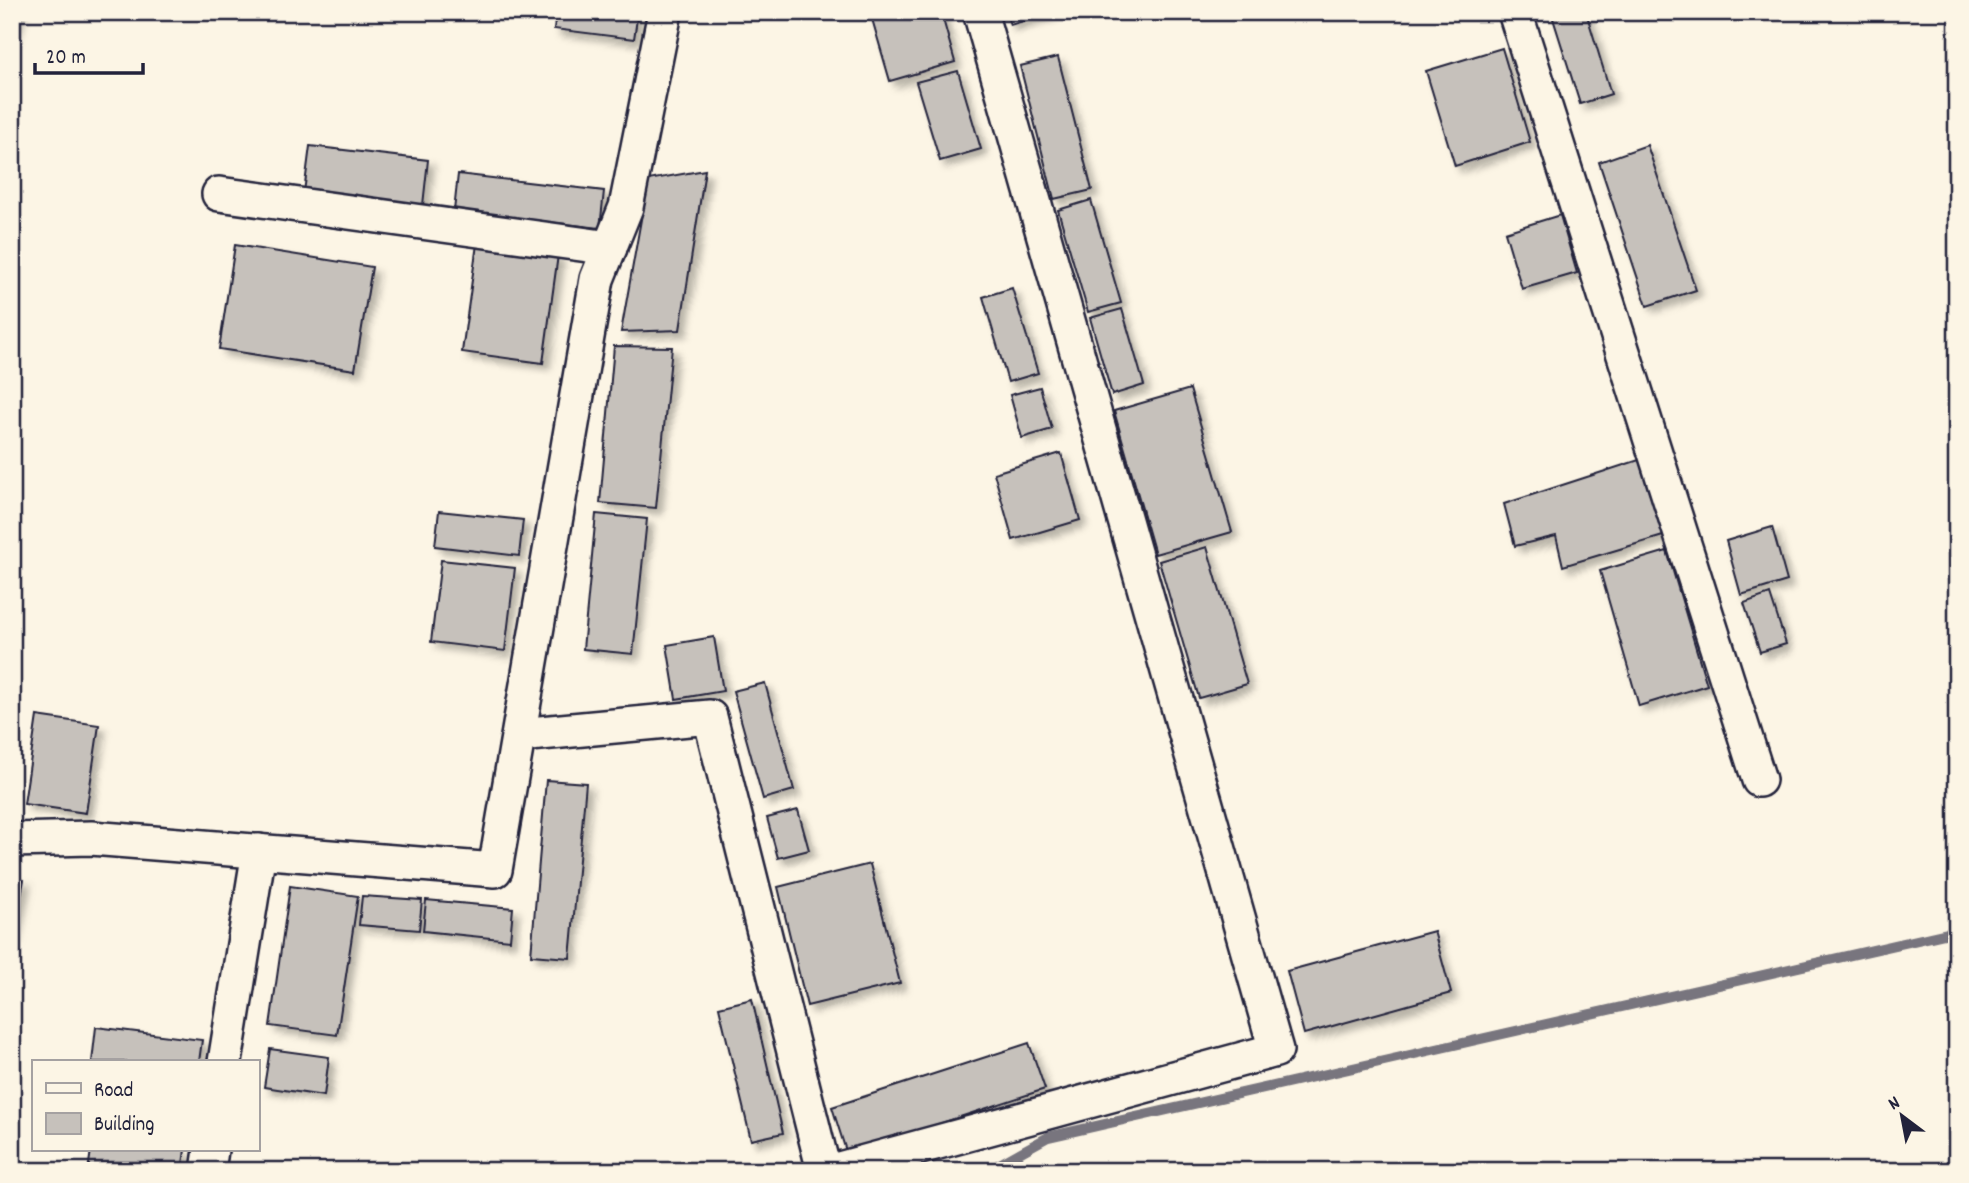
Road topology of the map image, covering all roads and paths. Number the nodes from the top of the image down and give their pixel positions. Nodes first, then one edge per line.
1 (665, 12) edge
2 (980, 12) edge
3 (1515, 12) edge
4 (219, 194) dead end
5 (610, 248) junction
6 (519, 735) junction
7 (1759, 780) dead end
8 (12, 841) edge
9 (258, 851) junction
10 (225, 1060) edge
11 (211, 1152) edge
12 (208, 1171) edge
13 (824, 1171) edge
14 (832, 1171) edge

1 - 5 street
2 - 14 street
3 - 7 street
4 - 5 street
5 - 6 street
6 - 9 street
6 - 13 street
8 - 9 street
9 - 10 street
11 - 12 street

